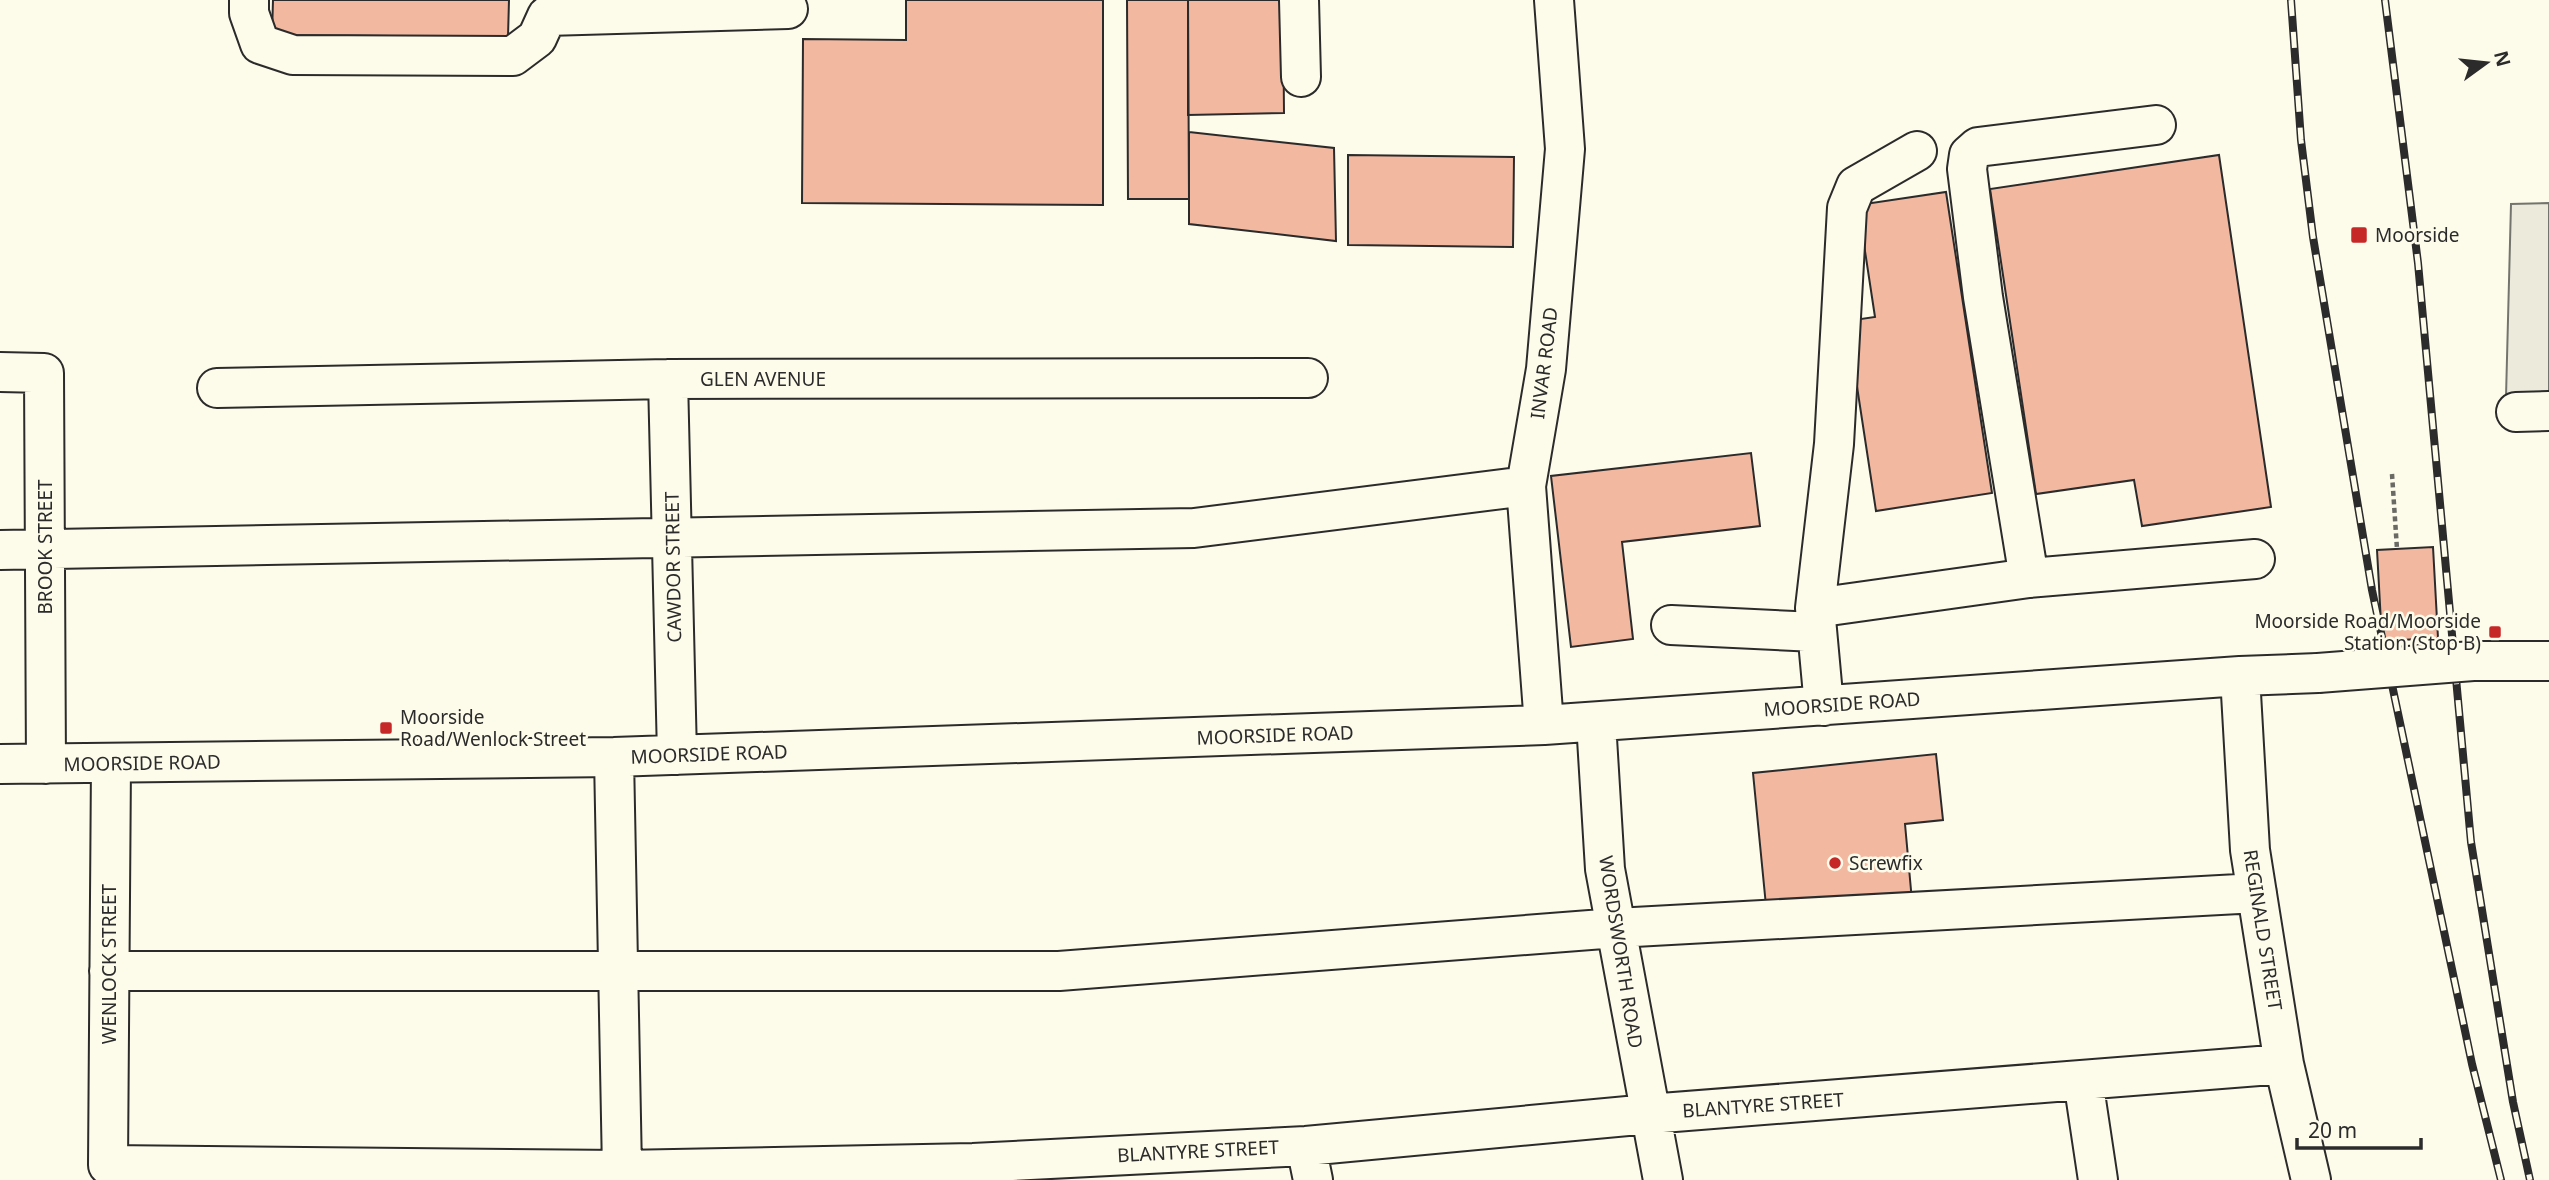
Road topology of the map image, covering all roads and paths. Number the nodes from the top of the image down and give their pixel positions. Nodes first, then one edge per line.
1 (249, 0) edge
2 (1299, 0) edge
3 (1554, 0) edge
4 (788, 9) dead end
5 (1301, 77) dead end
6 (2156, 125) dead end
7 (1917, 150) dead end
8 (0, 372) edge
9 (1308, 378) dead end
10 (668, 379) junction
11 (217, 388) dead end
12 (2392, 474) dead end
13 (1526, 486) junction
14 (672, 538) junction
15 (2397, 549) dead end
16 (0, 550) edge
17 (44, 550) junction
18 (2255, 559) dead end
19 (2029, 578) junction
20 (1816, 620) junction
21 (1671, 625) dead end
22 (2549, 661) edge
23 (2240, 676) junction
24 (1824, 706) junction
25 (1597, 722) junction
26 (1544, 725) junction
27 (677, 755) junction
28 (614, 757) junction
29 (111, 763) junction
30 (0, 764) edge
31 (46, 764) junction
32 (2257, 894) junction
33 (1616, 928) junction
34 (109, 971) junction
35 (618, 971) junction
36 (2284, 1064) junction
37 (2084, 1080) junction
38 (1649, 1114) junction
39 (1310, 1163) edge
40 (974, 1172) edge
41 (102, 1173) edge
42 (622, 1175) edge
43 (1663, 1180) edge
44 (2098, 1180) edge
45 (2311, 1180) edge

1 - 4 street
2 - 5 street
3 - 13 street, INVAR ROAD
6 - 19 street
7 - 20 street
8 - 17 street, BROOK STREET
9 - 10 street, GLEN AVENUE
10 - 11 street, GLEN AVENUE
10 - 14 street, CAWDOR STREET
12 - 15 path
13 - 14 street
13 - 26 street, INVAR ROAD
14 - 17 street
14 - 27 street, CAWDOR STREET
16 - 17 street
17 - 31 street, BROOK STREET
18 - 19 street
19 - 20 street
20 - 21 street
20 - 24 street
22 - 23 street, MOORSIDE ROAD, bridge
23 - 24 street, MOORSIDE ROAD
23 - 32 street, REGINALD STREET
24 - 25 street, MOORSIDE ROAD
25 - 26 street, MOORSIDE ROAD
25 - 33 street, WORDSWORTH ROAD
26 - 27 street, MOORSIDE ROAD
27 - 28 street, MOORSIDE ROAD
28 - 29 street, MOORSIDE ROAD
28 - 35 street
29 - 31 street, MOORSIDE ROAD
29 - 34 street, WENLOCK STREET
30 - 31 street, MOORSIDE ROAD
32 - 33 street
32 - 36 street, REGINALD STREET
33 - 35 street
33 - 38 street, WORDSWORTH ROAD
34 - 35 street
34 - 41 street, WENLOCK STREET
35 - 42 street
36 - 37 street, BLANTYRE STREET
36 - 45 street, REGINALD STREET
37 - 38 street, BLANTYRE STREET
37 - 44 street
38 - 39 street, BLANTYRE STREET
38 - 43 street, WORDSWORTH ROAD
39 - 40 street, BLANTYRE STREET
40 - 42 street, BLANTYRE STREET
41 - 42 street, BLANTYRE STREET

